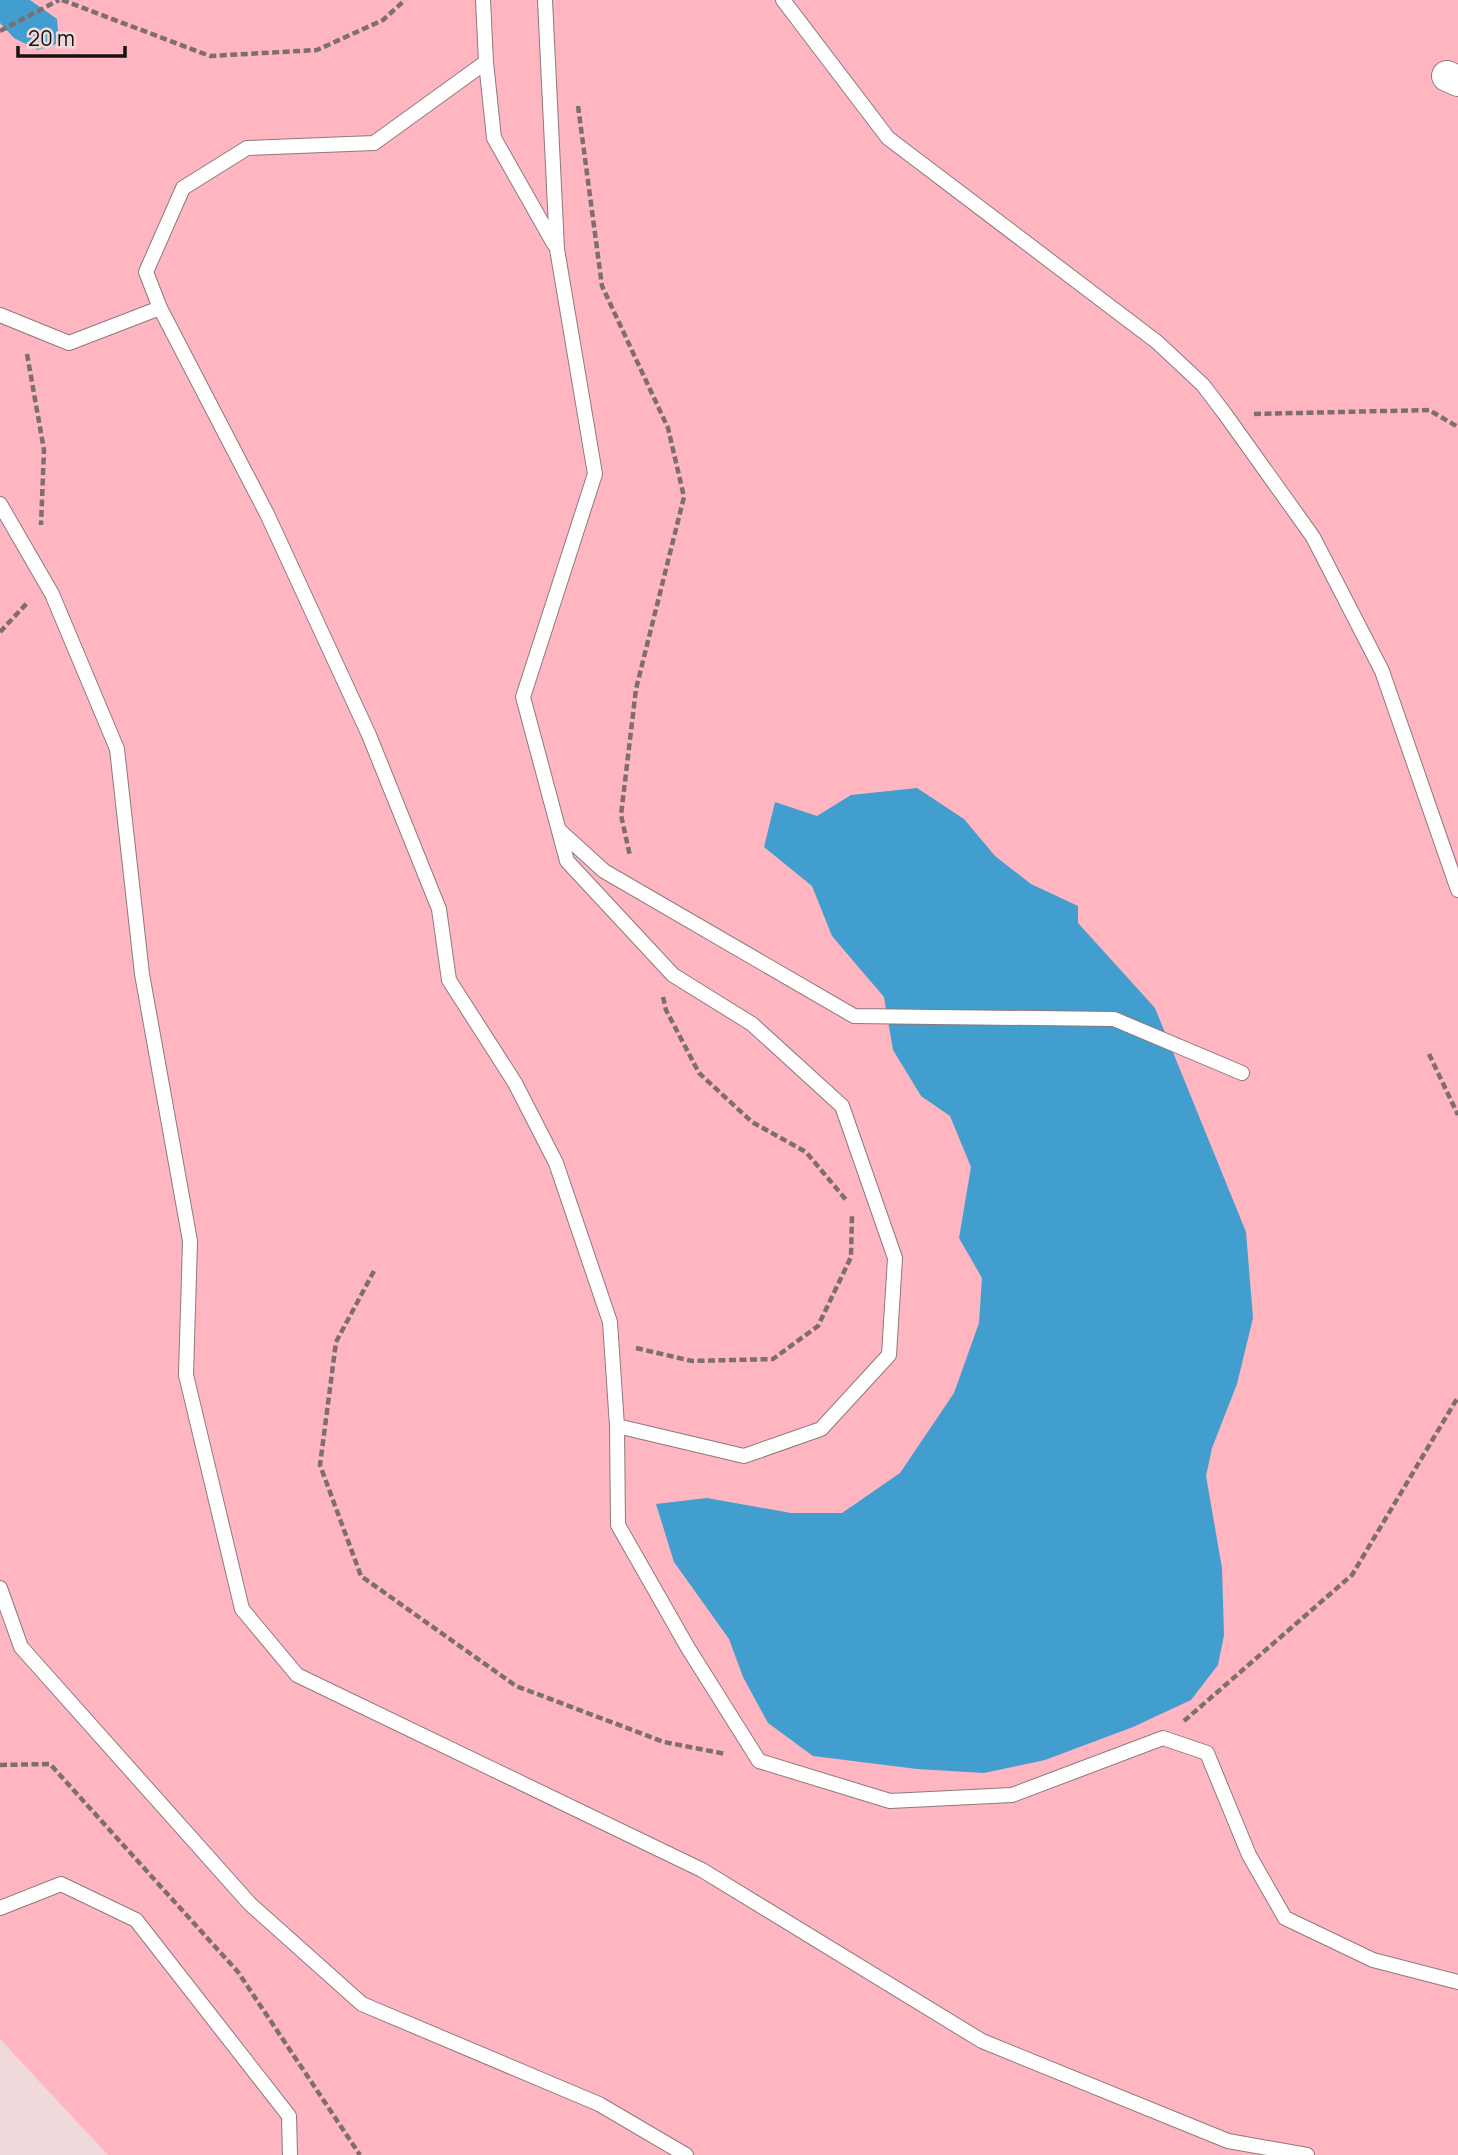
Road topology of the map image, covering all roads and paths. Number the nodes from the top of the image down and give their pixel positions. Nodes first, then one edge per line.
1 (61, 0) edge
2 (405, 0) edge
3 (483, 0) edge
4 (545, 0) edge
5 (783, 0) edge
6 (0, 31) edge
7 (486, 62) junction
8 (576, 95) dead end
9 (557, 248) junction
10 (160, 308) junction
11 (0, 315) edge
12 (22, 324) junction
13 (1225, 414) junction
14 (1458, 428) edge
15 (0, 503) edge
16 (40, 573) junction
17 (0, 632) edge
18 (559, 830) junction
19 (633, 867) dead end
20 (1458, 890) edge
21 (660, 984) dead end
22 (1429, 1054) dead end
23 (1242, 1073) dead end
24 (1458, 1115) edge
25 (374, 1271) dead end
26 (611, 1342) junction
27 (1458, 1397) edge
28 (617, 1426) junction
29 (0, 1587) edge
30 (1163, 1738) junction
31 (759, 1761) junction
32 (0, 1765) edge
33 (0, 1908) edge
34 (1458, 1982) edge
35 (290, 2155) edge
36 (360, 2155) edge
37 (686, 2155) edge
38 (1307, 2155) edge

1 - 2 path
1 - 6 path
3 - 7 lane
4 - 9 lane
5 - 13 lane
7 - 9 lane
7 - 10 lane
8 - 19 path
9 - 18 lane
10 - 12 lane
10 - 26 lane
11 - 12 lane
12 - 16 path
13 - 14 path
13 - 20 lane
15 - 16 lane
16 - 17 path
16 - 38 lane
18 - 23 lane
18 - 28 lane
21 - 26 path
22 - 24 path
25 - 31 path
26 - 28 lane
27 - 30 path
28 - 31 lane
29 - 37 lane
30 - 31 lane
30 - 34 lane
32 - 36 path
33 - 35 lane

